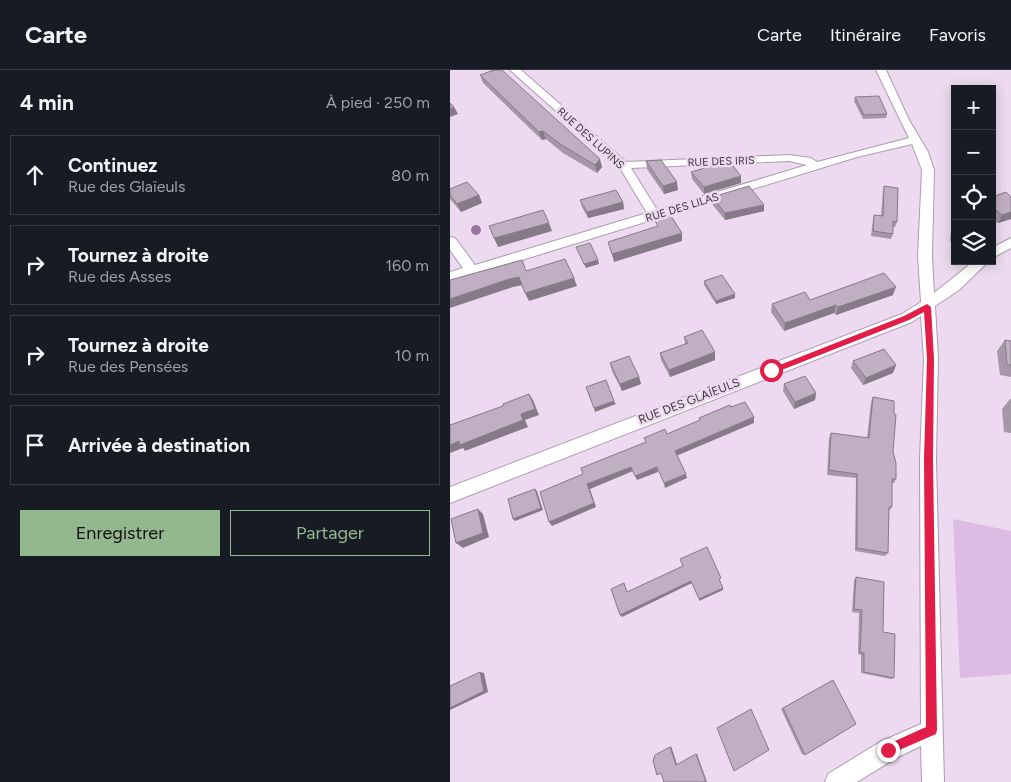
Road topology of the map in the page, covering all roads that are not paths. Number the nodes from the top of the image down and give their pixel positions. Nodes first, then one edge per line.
1 (515, 70) edge
2 (881, 70) edge
3 (915, 140) junction
4 (624, 166) junction
5 (816, 167) junction
6 (655, 216) junction
7 (450, 240) edge
8 (1011, 242) edge
9 (996, 251) edge
10 (979, 265) edge
11 (472, 270) junction
12 (450, 277) edge
13 (927, 307) junction
14 (450, 495) edge
15 (932, 730) junction
16 (836, 782) edge
17 (933, 782) edge

1 - 4 street, RUE DES LUPINS
2 - 3 street
3 - 5 street, RUE DES LILAS
3 - 13 street
4 - 5 street, RUE DES IRIS
4 - 6 street, RUE DES LUPINS
5 - 6 street, RUE DES LILAS
6 - 11 street, RUE DES LILAS
7 - 11 street
8 - 9 street
10 - 13 street, RUE DES GLAÏEULS
11 - 12 street, RUE DES LILAS
13 - 14 street, RUE DES GLAÏEULS
13 - 15 street
15 - 16 street
15 - 17 street

